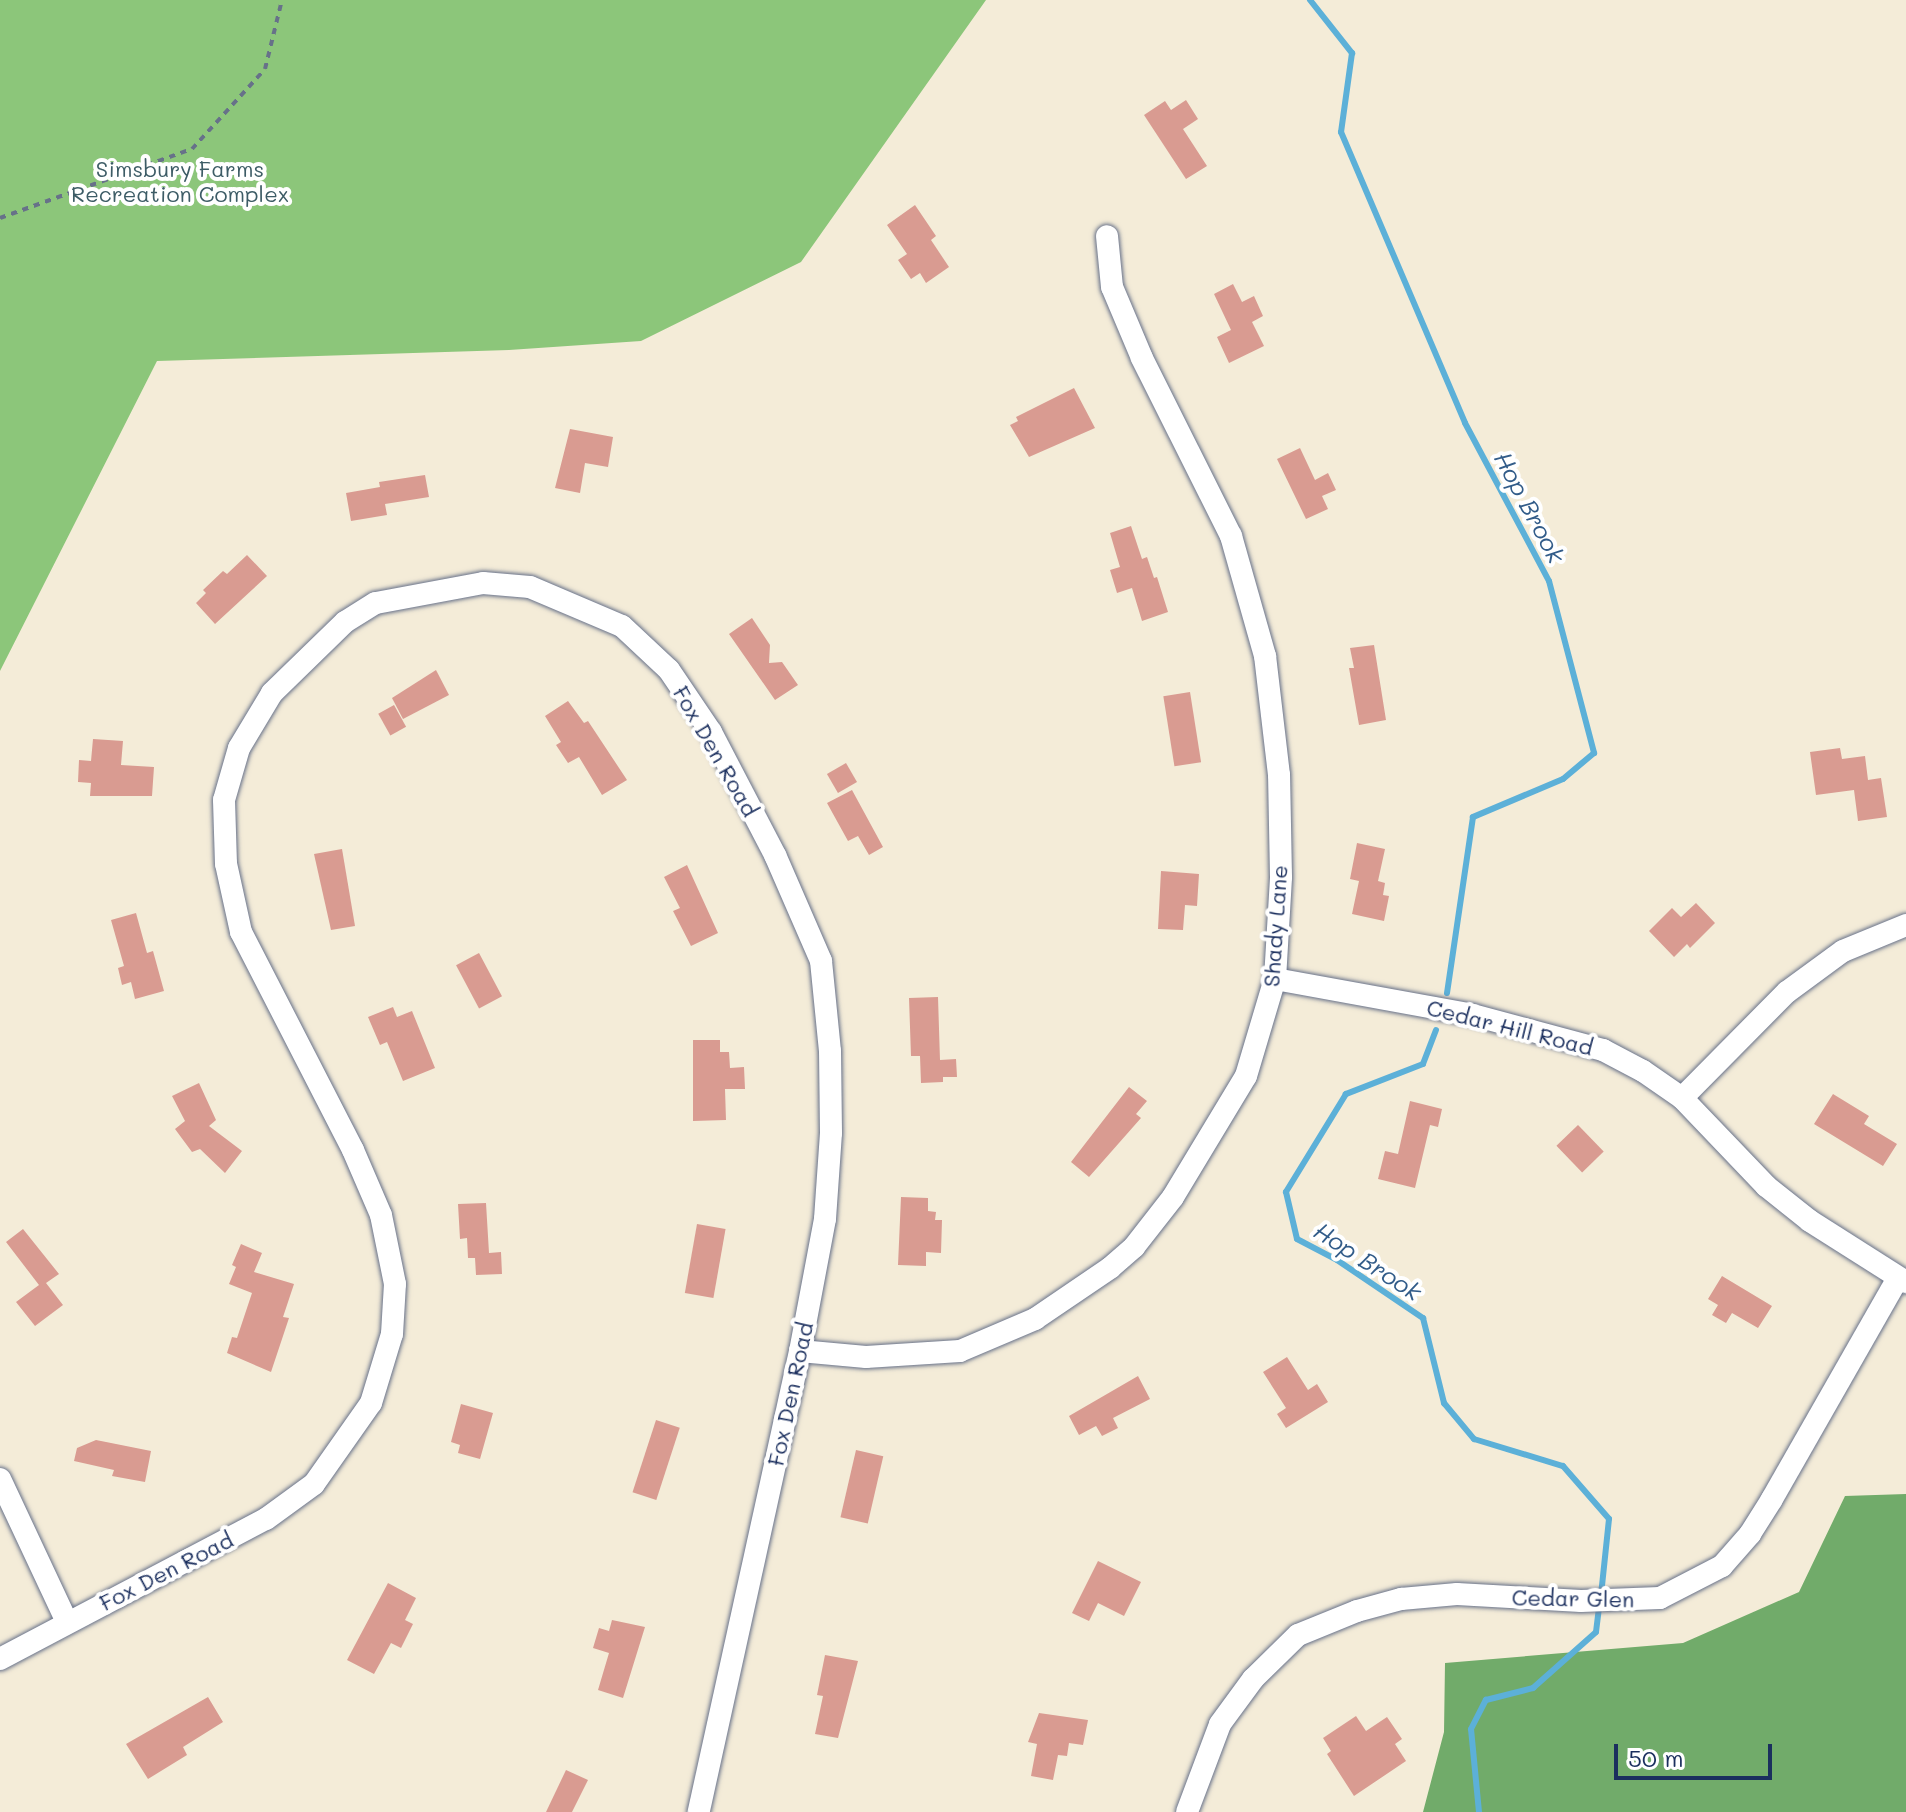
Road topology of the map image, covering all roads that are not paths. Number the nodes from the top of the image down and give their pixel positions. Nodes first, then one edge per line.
1 (1107, 236) dead end
2 (1906, 925) edge
3 (1275, 979) junction
4 (1682, 1098) junction
5 (1902, 1280) edge
6 (800, 1351) junction
7 (0, 1479) edge
8 (67, 1622) junction
9 (0, 1659) edge
10 (699, 1812) edge
11 (1187, 1812) edge

1 - 3 street, Shady Lane
2 - 4 street
3 - 4 street, Cedar Hill Road
3 - 6 street, Shady Lane
4 - 5 street, Cedar Hill Road
5 - 11 street, Cedar Glen
6 - 8 street, Fox Den Road
6 - 10 street, Fox Den Road
7 - 8 street
8 - 9 street, Fox Den Road

